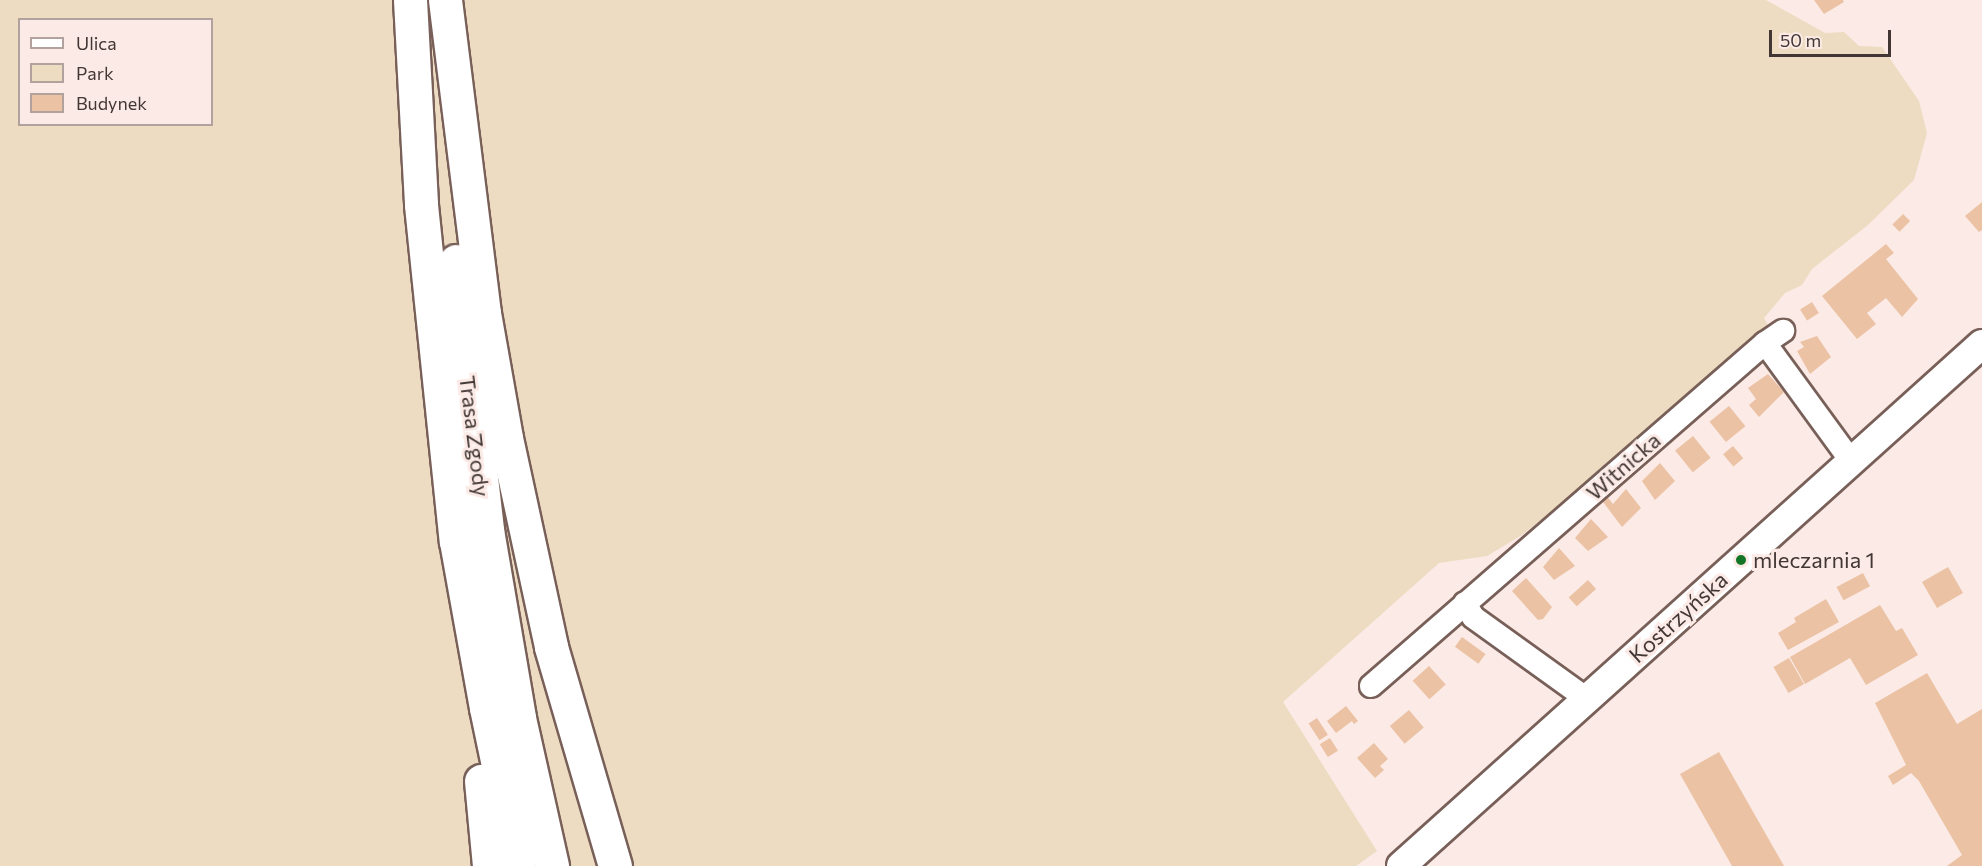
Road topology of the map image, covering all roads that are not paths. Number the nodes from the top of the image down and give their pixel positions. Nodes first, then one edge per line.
1 (410, 0) edge
2 (442, 0) edge
3 (1982, 344) edge
4 (1851, 461) junction
5 (456, 541) junction
6 (1465, 603) junction
7 (1371, 686) dead end
8 (1587, 699) junction
9 (489, 866) edge
10 (519, 866) edge
11 (552, 866) edge
12 (615, 866) edge
13 (1401, 866) edge

1 - 5 highway, Trasa Zgody
2 - 11 highway, Trasa Zgody
2 - 12 highway
3 - 4 main road, Kostrzyńska
4 - 6 street, Witnicka
4 - 8 main road, Kostrzyńska
5 - 9 highway
5 - 10 highway, Trasa Zgody
6 - 7 street, Witnicka
6 - 8 street
8 - 13 main road, Kostrzyńska

